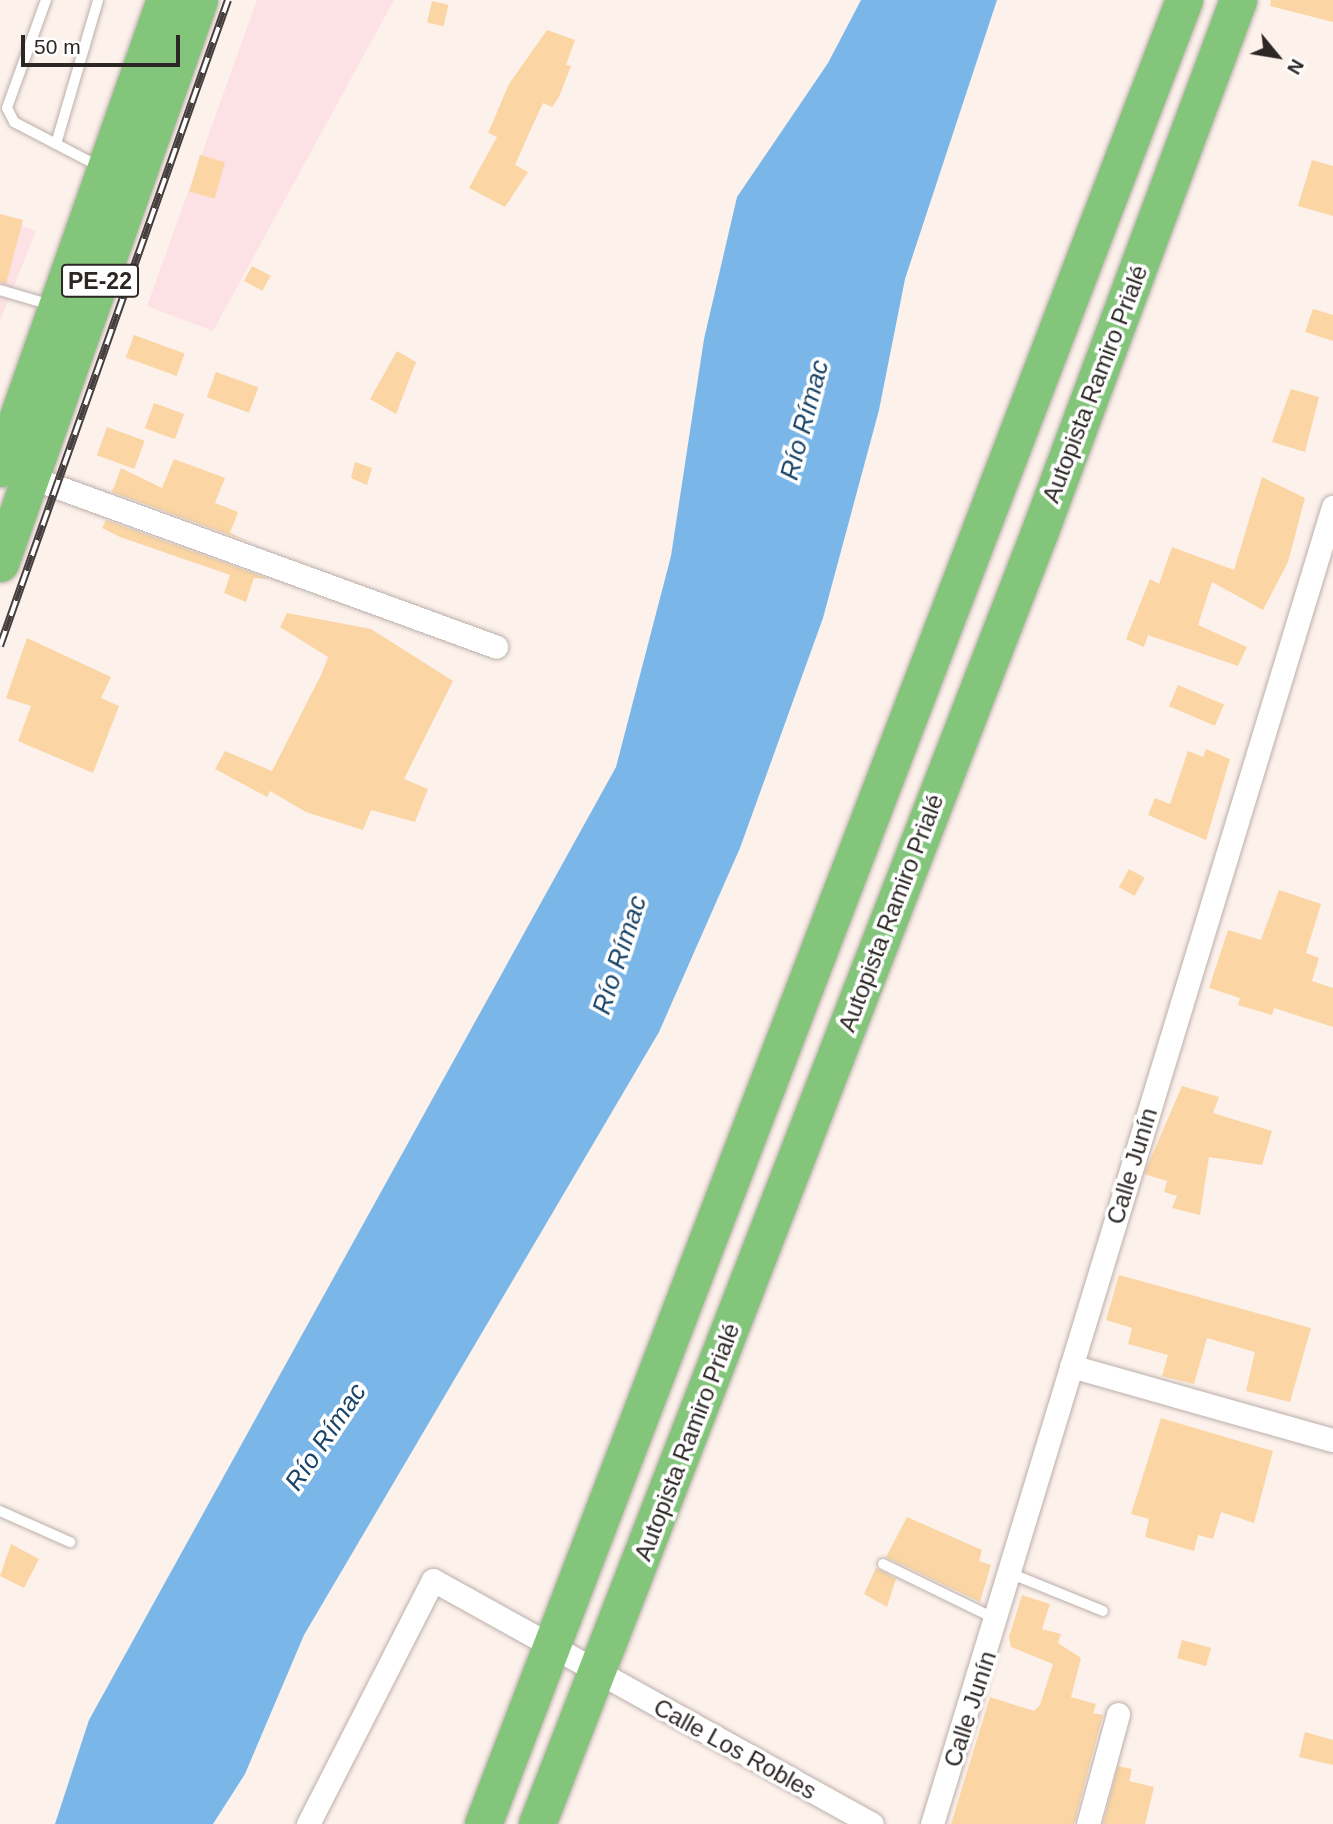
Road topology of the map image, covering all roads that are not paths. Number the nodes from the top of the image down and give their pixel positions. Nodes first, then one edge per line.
1 (46, 0) edge
2 (98, 0) edge
3 (165, 0) edge
4 (199, 0) edge
5 (1184, 0) edge
6 (1238, 0) edge
7 (55, 144) junction
8 (106, 170) junction
9 (0, 290) edge
10 (57, 307) junction
11 (10, 455) edge
12 (1333, 507) edge
13 (0, 563) edge
14 (496, 647) dead end
15 (1071, 1366) junction
16 (1333, 1440) edge
17 (0, 1511) edge
18 (70, 1542) dead end
19 (883, 1564) dead end
20 (1012, 1574) junction
21 (1103, 1611) dead end
22 (999, 1620) junction
23 (553, 1648) junction
24 (598, 1674) junction
25 (1118, 1714) dead end
26 (308, 1824) edge
27 (483, 1824) edge
28 (537, 1824) edge
29 (872, 1824) edge
30 (932, 1824) edge
31 (1088, 1824) edge

1 - 7 lane
2 - 7 lane
3 - 8 highway, PE-22
4 - 11 highway, PE-22
5 - 23 highway, Autopista Ramiro Prialé
6 - 24 highway, Autopista Ramiro Prialé
7 - 8 lane
8 - 10 highway, PE-22
9 - 10 lane
10 - 11 highway, PE-22
11 - 13 highway, PE-22
11 - 14 street
12 - 15 street, Calle Junín
15 - 16 street
15 - 20 street, Calle Junín
17 - 18 lane
19 - 22 lane
20 - 21 lane
20 - 22 street, Calle Junín
22 - 30 street, Calle Junín
23 - 24 street, Calle Los Robles
23 - 26 street, Calle Los Robles
23 - 27 highway, Autopista Ramiro Prialé
24 - 28 highway, Autopista Ramiro Prialé
24 - 29 street, Calle Los Robles
25 - 31 street

